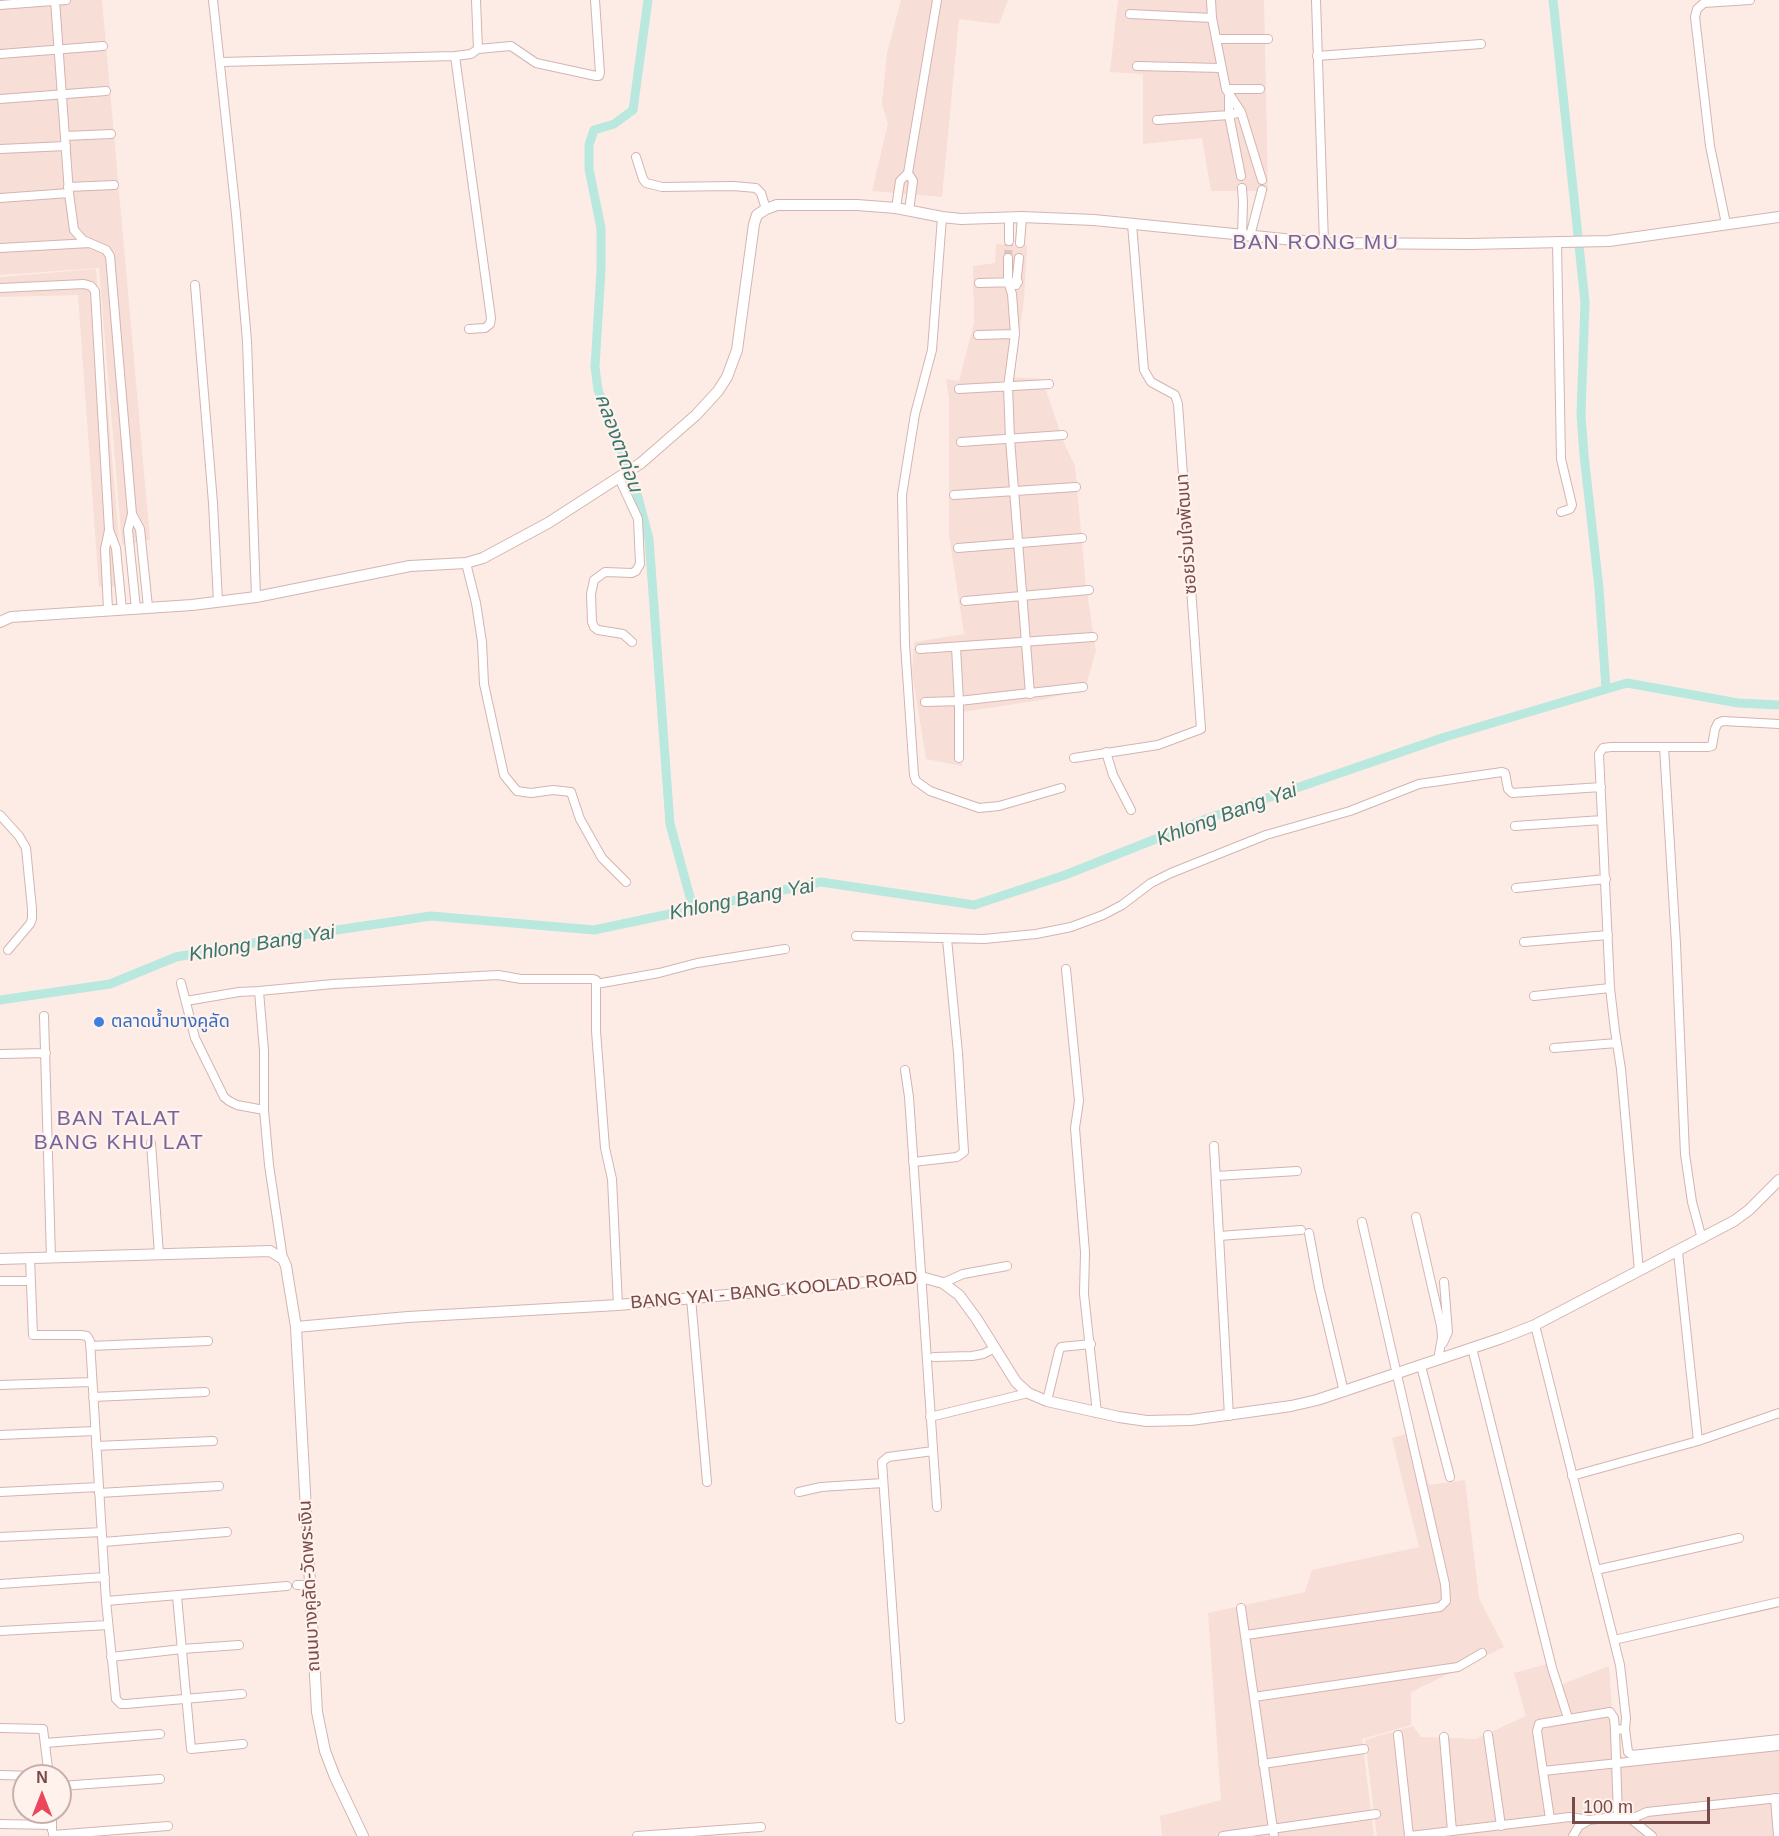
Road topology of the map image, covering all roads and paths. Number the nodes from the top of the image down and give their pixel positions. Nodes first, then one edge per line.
1 (56, 0) edge
2 (66, 0) edge
3 (213, 0) edge
4 (476, 0) edge
5 (595, 0) edge
6 (937, 0) edge
7 (1211, 0) edge
8 (1316, 0) edge
9 (1750, 0) edge
10 (0, 5) edge
11 (1130, 14) dead end
12 (1212, 18) junction
13 (1216, 39) junction
14 (1268, 39) dead end
15 (1481, 44) dead end
16 (103, 46) dead end
17 (478, 49) junction
18 (59, 50) junction
19 (0, 54) edge
20 (455, 56) junction
21 (1317, 56) junction
22 (220, 62) junction
23 (1137, 66) dead end
24 (1221, 69) junction
25 (1260, 89) dead end
26 (106, 91) dead end
27 (1228, 92) junction
28 (63, 95) junction
29 (0, 99) edge
30 (1241, 112) junction
31 (1230, 115) junction
32 (1157, 120) dead end
33 (111, 134) dead end
34 (65, 136) junction
35 (66, 146) junction
36 (0, 149) edge
37 (636, 157) dead end
38 (908, 173) junction
39 (1241, 176) dead end
40 (1262, 180) dead end
41 (114, 185) dead end
42 (1242, 188) dead end
43 (68, 190) junction
44 (1262, 190) dead end
45 (0, 198) edge
46 (896, 208) junction
47 (766, 209) junction
48 (909, 211) junction
49 (942, 217) junction
50 (1022, 217) junction
51 (1779, 217) edge
52 (1009, 218) junction
53 (1132, 224) junction
54 (1726, 224) junction
55 (1246, 236) junction
56 (1009, 241) tunnel mouth
57 (1557, 242) junction
58 (91, 243) junction
59 (1020, 243) tunnel mouth
60 (1324, 243) junction
61 (0, 248) edge
62 (1008, 258) tunnel mouth
63 (1019, 258) tunnel mouth
64 (1008, 282) junction
65 (1018, 282) junction
66 (979, 283) dead end
67 (195, 285) dead end
68 (0, 288) edge
69 (1012, 294) junction
70 (469, 329) dead end
71 (1015, 334) junction
72 (978, 335) dead end
73 (1049, 384) dead end
74 (1008, 387) junction
75 (959, 389) dead end
76 (1064, 435) dead end
77 (1010, 439) junction
78 (961, 442) dead end
79 (622, 476) junction
80 (1076, 487) dead end
81 (1013, 491) junction
82 (954, 495) dead end
83 (1561, 512) dead end
84 (132, 514) junction
85 (109, 530) junction
86 (1082, 538) dead end
87 (1018, 544) junction
88 (958, 548) dead end
89 (466, 563) junction
90 (1089, 590) dead end
91 (1022, 596) junction
92 (256, 597) junction
93 (965, 601) dead end
94 (218, 602) junction
95 (148, 608) junction
96 (136, 609) junction
97 (108, 610) junction
98 (122, 610) junction
99 (0, 622) edge
100 (1094, 637) dead end
101 (632, 642) dead end
102 (1026, 643) junction
103 (956, 647) junction
104 (920, 650) dead end
105 (1083, 687) dead end
106 (1030, 694) junction
107 (959, 701) junction
108 (925, 702) dead end
109 (1779, 724) edge
110 (1664, 747) junction
111 (1106, 752) junction
112 (959, 758) dead end
113 (1074, 758) dead end
114 (1601, 787) junction
115 (1061, 788) dead end
116 (1131, 810) dead end
117 (0, 816) edge
118 (1602, 820) junction
119 (1515, 826) dead end
120 (1606, 879) junction
121 (626, 882) dead end
122 (1516, 888) dead end
123 (1608, 935) junction
124 (856, 936) dead end
125 (947, 939) junction
126 (1524, 942) dead end
127 (785, 949) dead end
128 (8, 950) dead end
129 (1066, 969) dead end
130 (181, 983) dead end
131 (596, 984) junction
132 (1610, 988) junction
133 (259, 991) junction
134 (1534, 996) dead end
135 (186, 1001) junction
136 (44, 1016) dead end
137 (1617, 1043) junction
138 (1554, 1048) dead end
139 (46, 1053) junction
140 (0, 1054) edge
141 (905, 1070) dead end
142 (264, 1110) junction
143 (151, 1143) dead end
144 (1215, 1146) dead end
145 (913, 1162) junction
146 (1297, 1171) dead end
147 (1216, 1176) junction
148 (1777, 1185) edge
149 (1416, 1217) dead end
150 (1362, 1222) dead end
151 (1219, 1236) junction
152 (1701, 1239) junction
153 (1678, 1252) junction
154 (159, 1254) junction
155 (30, 1258) junction
156 (51, 1258) junction
157 (0, 1259) edge
158 (283, 1259) junction
159 (1007, 1266) dead end
160 (1639, 1271) junction
161 (921, 1277) junction
162 (0, 1281) edge
163 (31, 1281) junction
164 (1444, 1282) dead end
165 (943, 1283) junction
166 (691, 1298) junction
167 (618, 1305) junction
168 (1535, 1325) junction
169 (296, 1327) junction
170 (208, 1341) dead end
171 (1091, 1344) junction
172 (1441, 1345) junction
173 (90, 1346) junction
174 (994, 1348) junction
175 (1473, 1348) junction
176 (934, 1357) dead end
177 (1438, 1360) junction
178 (1421, 1366) junction
179 (1397, 1374) junction
180 (92, 1382) junction
181 (0, 1385) edge
182 (205, 1392) dead end
183 (1344, 1392) junction
184 (1028, 1393) junction
185 (93, 1397) junction
186 (1047, 1401) junction
187 (1097, 1413) junction
188 (1779, 1413) edge
189 (1229, 1416) junction
190 (930, 1417) junction
191 (96, 1431) junction
192 (0, 1435) edge
193 (213, 1441) dead end
194 (1698, 1441) junction
195 (96, 1446) junction
196 (933, 1451) junction
197 (1572, 1476) junction
198 (1450, 1477) dead end
199 (707, 1482) dead end
200 (883, 1483) junction
201 (219, 1486) dead end
202 (99, 1490) junction
203 (0, 1492) edge
204 (799, 1492) dead end
205 (937, 1507) dead end
206 (102, 1532) junction
207 (227, 1532) dead end
208 (0, 1537) edge
209 (1739, 1538) dead end
210 (103, 1542) junction
211 (1596, 1570) junction
212 (105, 1577) junction
213 (0, 1584) edge
214 (310, 1585) junction
215 (177, 1596) junction
216 (106, 1601) junction
217 (1779, 1602) edge
218 (1241, 1608) dead end
219 (108, 1625) junction
220 (0, 1631) edge
221 (1246, 1635) junction
222 (1614, 1640) junction
223 (239, 1645) dead end
224 (182, 1648) junction
225 (1482, 1653) dead end
226 (111, 1657) junction
227 (242, 1694) dead end
228 (1254, 1697) junction
229 (186, 1699) junction
230 (1568, 1718) junction
231 (900, 1719) dead end
232 (0, 1728) edge
233 (1625, 1729) junction
234 (1615, 1730) junction
235 (160, 1734) dead end
236 (1398, 1735) dead end
237 (1488, 1735) dead end
238 (1444, 1737) dead end
239 (1779, 1739) edge
240 (45, 1743) junction
241 (243, 1744) dead end
242 (1779, 1746) edge
243 (1364, 1749) dead end
244 (48, 1764) edge
245 (1263, 1764) junction
246 (1616, 1764) junction
247 (1543, 1771) junction
248 (160, 1779) dead end
249 (72, 1785) edge
250 (1777, 1798) edge
251 (1376, 1814) dead end
252 (1618, 1817) junction
253 (1550, 1819) junction
254 (1631, 1819) junction
255 (1589, 1821) junction
256 (0, 1824) edge
257 (52, 1825) joint
258 (168, 1826) dead end
259 (1501, 1826) junction
260 (761, 1827) dead end
261 (1452, 1831) junction
262 (1273, 1833) edge
263 (84, 1834) edge
264 (686, 1834) edge
265 (53, 1835) edge
266 (363, 1836) edge
267 (637, 1836) edge
268 (1223, 1836) edge
269 (1409, 1836) edge
270 (1573, 1836) edge
271 (1652, 1836) edge
272 (1778, 1836) edge

1 - 2 street
1 - 10 street
1 - 18 street
3 - 22 street
4 - 17 street
5 - 17 street
6 - 38 street
7 - 12 street
8 - 21 street
9 - 54 street
11 - 12 street
12 - 13 street
13 - 14 street
13 - 24 street
15 - 21 street
16 - 18 street
17 - 20 street
18 - 19 street
18 - 28 street
20 - 22 street
20 - 70 street
21 - 60 street
22 - 92 street
23 - 24 street
24 - 27 street
25 - 27 street
26 - 28 street
27 - 30 street
27 - 31 street
28 - 29 street
28 - 34 street
30 - 31 street
30 - 40 street
31 - 32 street
31 - 39 street
33 - 34 street
34 - 35 street
35 - 36 street
35 - 43 street
37 - 47 street
38 - 46 street
38 - 48 street
41 - 43 street
42 - 55 street
43 - 45 street
43 - 58 street
44 - 55 street
46 - 47 street
46 - 48 street
47 - 79 street
48 - 49 street
49 - 52 street
49 - 115 street
50 - 52 street
50 - 53 street
50 - 59 street
51 - 54 street
52 - 56 street
53 - 55 street
53 - 111 street, ซอยร่วมใจพัฒนา
54 - 57 street
55 - 60 street
57 - 60 street
57 - 83 street
58 - 61 street
58 - 84 street
62 - 64 street
63 - 65 street
64 - 65 street
64 - 66 street
64 - 69 street
65 - 69 street
67 - 94 street
68 - 85 street
69 - 71 street
71 - 72 street
71 - 74 street
73 - 74 street
74 - 75 street
74 - 77 street
76 - 77 street
77 - 78 street
77 - 81 street
79 - 89 street
79 - 101 street
80 - 81 street
81 - 82 street
81 - 87 street
84 - 95 street
84 - 96 street
85 - 97 street
85 - 98 street
86 - 87 street
87 - 88 street
87 - 91 street
89 - 92 street
89 - 121 street
90 - 91 street
91 - 93 street
91 - 102 street
92 - 94 street
94 - 95 street
95 - 96 street
96 - 98 street
97 - 98 street
97 - 99 street
100 - 102 street
102 - 103 street
102 - 106 street
103 - 104 street
103 - 107 street
105 - 106 street
106 - 107 street
107 - 108 street
107 - 112 street
109 - 110 street
110 - 114 street
110 - 152 street
111 - 113 street, ซอยร่วมใจพัฒนา
111 - 116 street
114 - 118 street
114 - 125 street
117 - 128 street
118 - 119 street
118 - 120 street
120 - 122 street
120 - 123 street
123 - 126 street
123 - 132 street
124 - 125 street
125 - 145 street
127 - 131 street
129 - 171 street
130 - 135 street
131 - 133 street
131 - 167 street
132 - 134 street
132 - 137 street
133 - 135 street
133 - 142 street
135 - 142 street
136 - 139 street
137 - 138 street
137 - 160 street
139 - 140 street
139 - 156 street
141 - 145 street
142 - 158 street
143 - 154 street
144 - 147 street
145 - 161 street
146 - 147 street
147 - 151 street
148 - 152 street, BANG YAI - BANG KOOLAD ROAD
149 - 172 street
150 - 179 street
151 - 183 street
151 - 189 street
152 - 153 street, BANG YAI - BANG KOOLAD ROAD
153 - 160 street, BANG YAI - BANG KOOLAD ROAD
153 - 194 street
154 - 156 street
154 - 158 street
155 - 156 street
155 - 157 street
155 - 163 street
158 - 169 street
159 - 165 street
160 - 168 street, BANG YAI - BANG KOOLAD ROAD
161 - 165 street, BANG YAI - BANG KOOLAD ROAD
161 - 166 street, BANG YAI - BANG KOOLAD ROAD
161 - 190 street
162 - 163 street
163 - 173 street
164 - 172 street
165 - 174 street, BANG YAI - BANG KOOLAD ROAD
166 - 167 street, BANG YAI - BANG KOOLAD ROAD
166 - 199 street
167 - 169 street, BANG YAI - BANG KOOLAD ROAD
168 - 175 street, BANG YAI - BANG KOOLAD ROAD
168 - 197 street
169 - 214 street, ถนนบางคูลัด-วัดพระเงิน
170 - 173 street
171 - 186 street
171 - 187 street
172 - 177 street
173 - 180 street
174 - 176 street
174 - 184 street, BANG YAI - BANG KOOLAD ROAD
175 - 177 street, BANG YAI - BANG KOOLAD ROAD
175 - 230 street
177 - 178 street, BANG YAI - BANG KOOLAD ROAD
178 - 179 street, BANG YAI - BANG KOOLAD ROAD
178 - 198 street
179 - 183 street, BANG YAI - BANG KOOLAD ROAD
179 - 221 street
180 - 181 street
180 - 185 street
182 - 185 street
183 - 189 street, BANG YAI - BANG KOOLAD ROAD
184 - 186 street, BANG YAI - BANG KOOLAD ROAD
184 - 190 street
185 - 191 street
186 - 187 street, BANG YAI - BANG KOOLAD ROAD
187 - 189 street, BANG YAI - BANG KOOLAD ROAD
188 - 194 street
190 - 196 street
191 - 192 street
191 - 195 street
193 - 195 street
194 - 197 street
195 - 202 street
196 - 200 street
196 - 205 street
197 - 211 street
200 - 204 street
200 - 231 street
201 - 202 street
202 - 203 street
202 - 206 street
206 - 208 street
206 - 210 street
207 - 210 street
209 - 211 street
210 - 212 street
211 - 222 street
212 - 213 street
212 - 216 street
214 - 215 street
214 - 266 street, ถนนบางคูลัด-วัดพระเงิน
215 - 216 street
215 - 224 street
216 - 219 street
217 - 222 street
218 - 221 street
219 - 220 street
219 - 226 street
221 - 228 street
222 - 233 street
223 - 224 street
224 - 226 street
224 - 229 street
225 - 228 street
226 - 229 street
227 - 229 street
228 - 245 street
229 - 241 street
230 - 234 street
230 - 247 street
232 - 240 street
233 - 234 street
233 - 239 street
234 - 246 street
235 - 240 street
236 - 269 street
237 - 259 street
238 - 261 street
240 - 244 street
242 - 246 street
243 - 245 street
245 - 262 street
246 - 247 street
246 - 252 street
247 - 253 street
248 - 249 street
250 - 254 street
250 - 272 street
251 - 262 street
252 - 254 street
252 - 255 street
253 - 255 street
253 - 259 street
254 - 271 street
255 - 270 street
256 - 257 street
257 - 265 street
258 - 263 street
259 - 261 street
260 - 264 street
261 - 269 street
262 - 268 street
263 - 265 street
264 - 267 street

